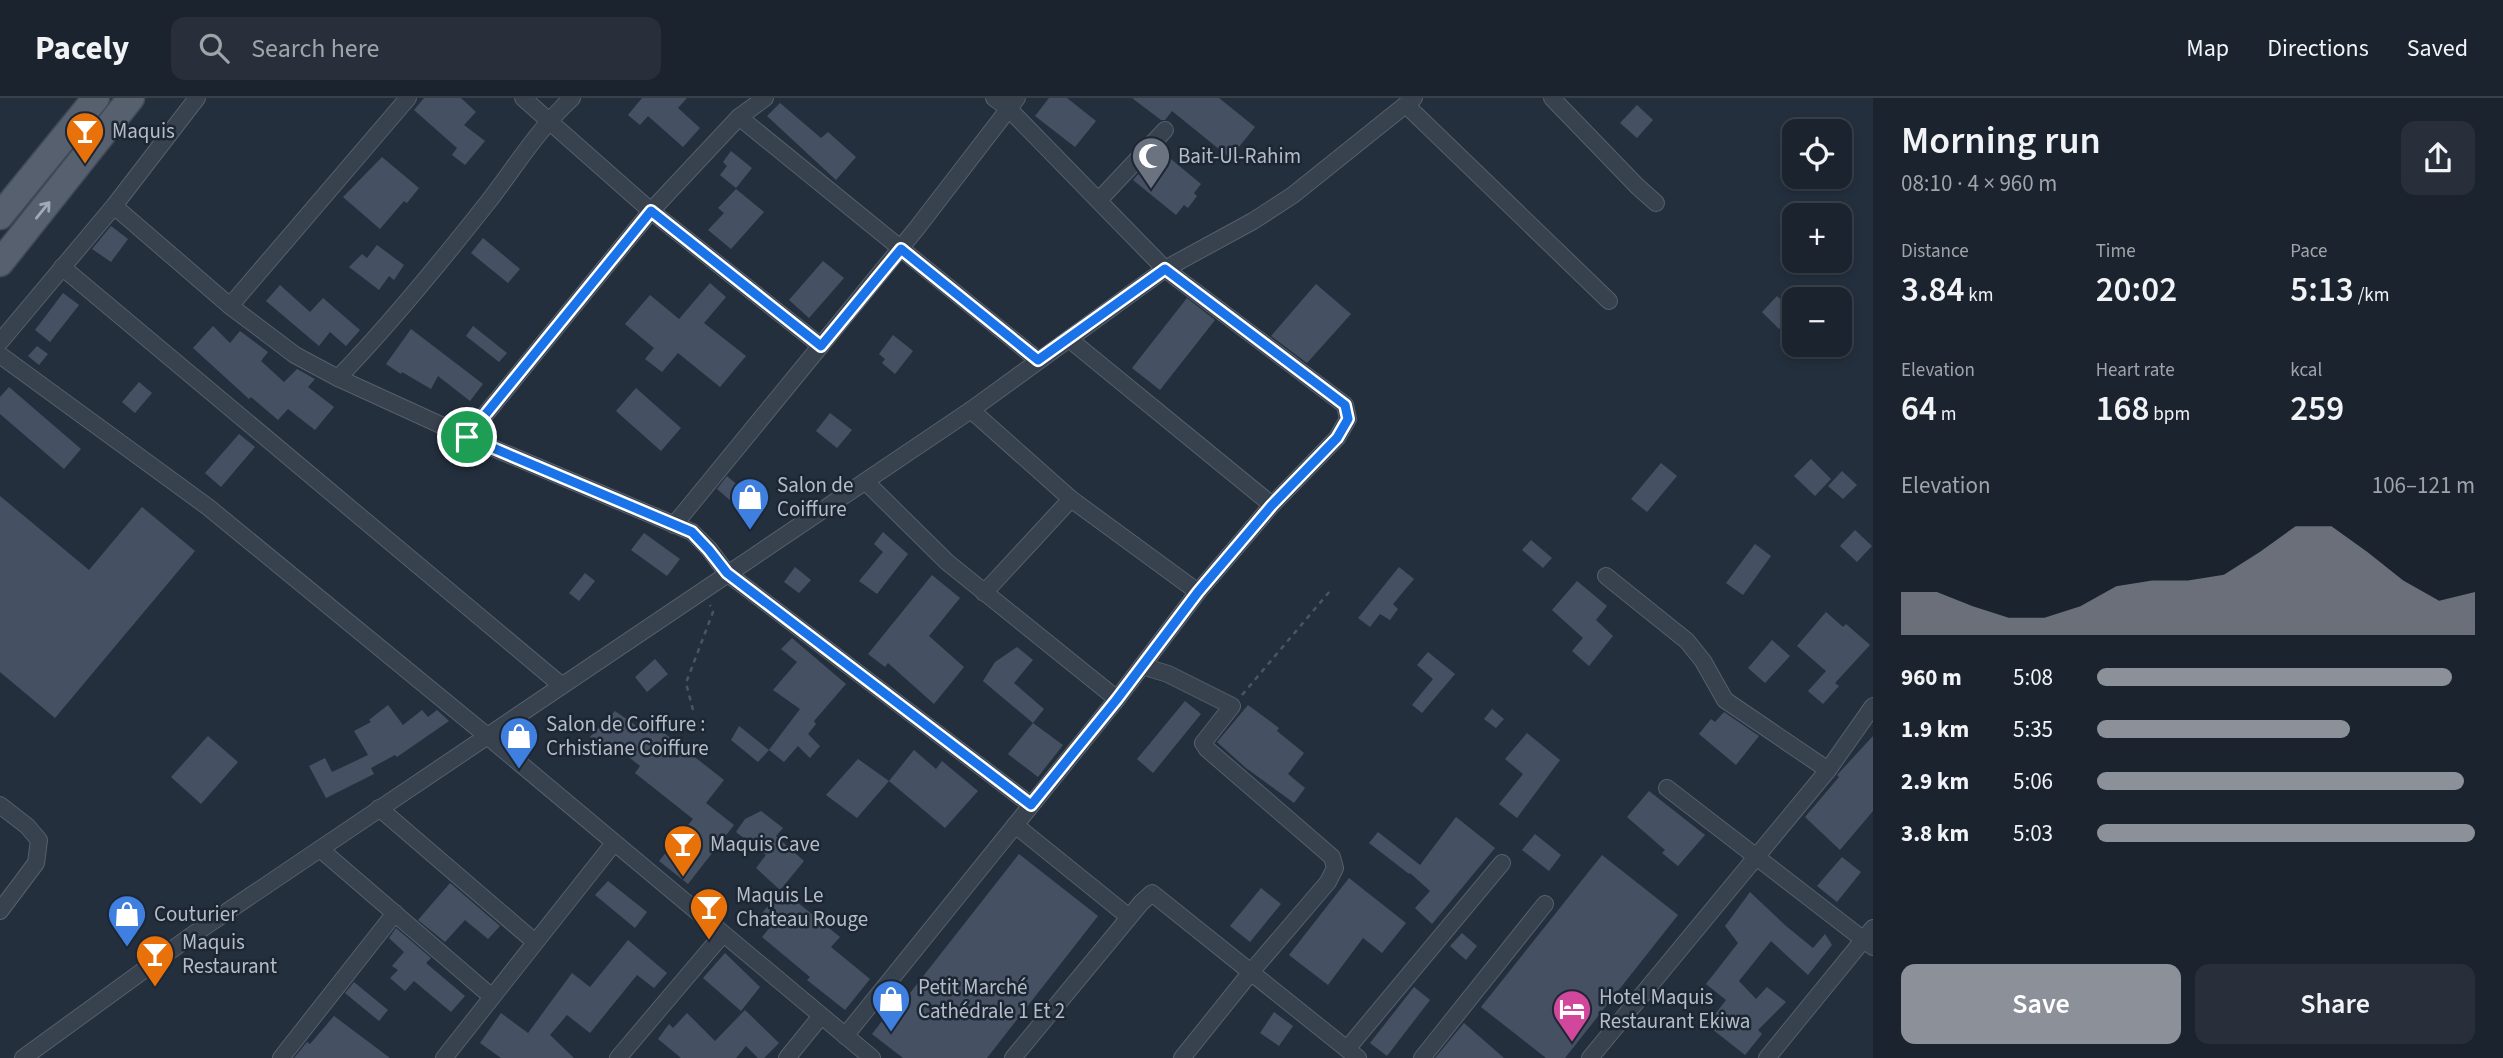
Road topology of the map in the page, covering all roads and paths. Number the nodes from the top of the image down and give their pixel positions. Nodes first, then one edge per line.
1 (96, 98) edge
2 (131, 98) edge
3 (197, 98) edge
4 (408, 98) edge
5 (523, 98) edge
6 (572, 98) edge
7 (765, 98) edge
8 (994, 98) edge
9 (1552, 98) edge
10 (1410, 102) edge
11 (1013, 103) edge
12 (738, 117) junction
13 (549, 120) junction
14 (1164, 130) dead end
15 (1099, 200) junction
16 (1656, 203) dead end
17 (114, 206) junction
18 (651, 211) junction
19 (0, 216) edge
20 (901, 249) junction
21 (0, 263) edge
22 (62, 267) junction
23 (1165, 269) junction
24 (1609, 301) dead end
25 (230, 306) junction
26 (1069, 339) junction
27 (0, 342) edge
28 (821, 346) junction
29 (0, 355) edge
30 (1038, 360) junction
31 (338, 378) junction
32 (971, 410) junction
33 (467, 437) junction
34 (866, 482) junction
35 (1071, 499) junction
36 (1272, 505) junction
37 (674, 525) junction
38 (727, 573) junction
39 (1606, 576) dead end
40 (702, 590) junction
41 (1330, 591) dead end
42 (1198, 592) junction
43 (984, 593) junction
44 (1142, 666) junction
45 (561, 685) junction
46 (1117, 699) junction
47 (1232, 706) junction
48 (1873, 706) edge
49 (693, 710) dead end
50 (486, 735) junction
51 (1828, 770) junction
52 (1667, 788) dead end
53 (0, 805) edge
54 (1031, 805) junction
55 (379, 808) junction
56 (1015, 825) junction
57 (614, 842) junction
58 (320, 849) junction
59 (1756, 856) junction
60 (1502, 863) dead end
61 (1545, 904) dead end
62 (0, 911) edge
63 (395, 913) junction
64 (1129, 917) junction
65 (723, 934) junction
66 (1870, 939) edge
67 (536, 942) junction
68 (1251, 972) junction
69 (492, 997) junction
70 (821, 1016) junction
71 (845, 1036) junction
72 (1353, 1054) edge
73 (23, 1058) edge
74 (281, 1058) edge
75 (444, 1058) edge
76 (618, 1058) edge
77 (787, 1058) edge
78 (872, 1058) edge
79 (1013, 1058) edge
80 (1182, 1058) edge
81 (1422, 1058) edge
82 (1590, 1058) edge
83 (1768, 1058) edge

1 - 19 main road
21 -> 2 main road
3 - 17 street
4 - 25 street
5 - 13 street
6 - 13 street
7 - 12 street
8 - 11 street
9 - 16 street
10 - 23 street
10 - 24 street
11 - 15 street
11 - 20 street
12 - 18 street
12 - 20 street
13 - 18 street
13 - 31 street
14 - 15 street
15 - 23 street
17 - 22 street
17 - 25 street
18 - 28 street
18 - 33 street
20 - 28 street
20 - 30 street
22 - 27 street
22 - 45 street
23 - 26 street
23 - 36 street
25 - 31 street
26 - 30 street
26 - 36 street
28 - 37 street
29 - 50 street
30 - 32 street
31 - 33 street
32 - 34 street
32 - 35 street
33 - 37 street
34 - 38 street
34 - 43 street
35 - 42 street
35 - 43 street
36 - 42 street
37 - 38 street
38 - 40 street
38 - 54 street
39 - 51 street
40 - 45 street
40 - 49 path
41 - 47 path
42 - 44 street
43 - 46 street
44 - 46 street
44 - 47 street
45 - 50 street
46 - 54 street
47 - 68 street
48 - 51 street
50 - 55 street
50 - 57 street
51 - 59 street
52 - 59 street
53 - 62 street
54 - 56 street
55 - 58 street
55 - 67 street
56 - 64 street
56 - 71 street
57 - 65 street
57 - 67 street
58 - 63 street
58 - 73 street
59 - 66 street
59 - 82 street
60 - 72 street
61 - 81 street
63 - 69 street
63 - 74 street
64 - 68 street
64 - 79 street
65 - 70 street
65 - 76 street
66 - 83 street
67 - 69 street
68 - 72 street
68 - 80 street
69 - 75 street
70 - 71 street
70 - 77 street
71 - 78 street

